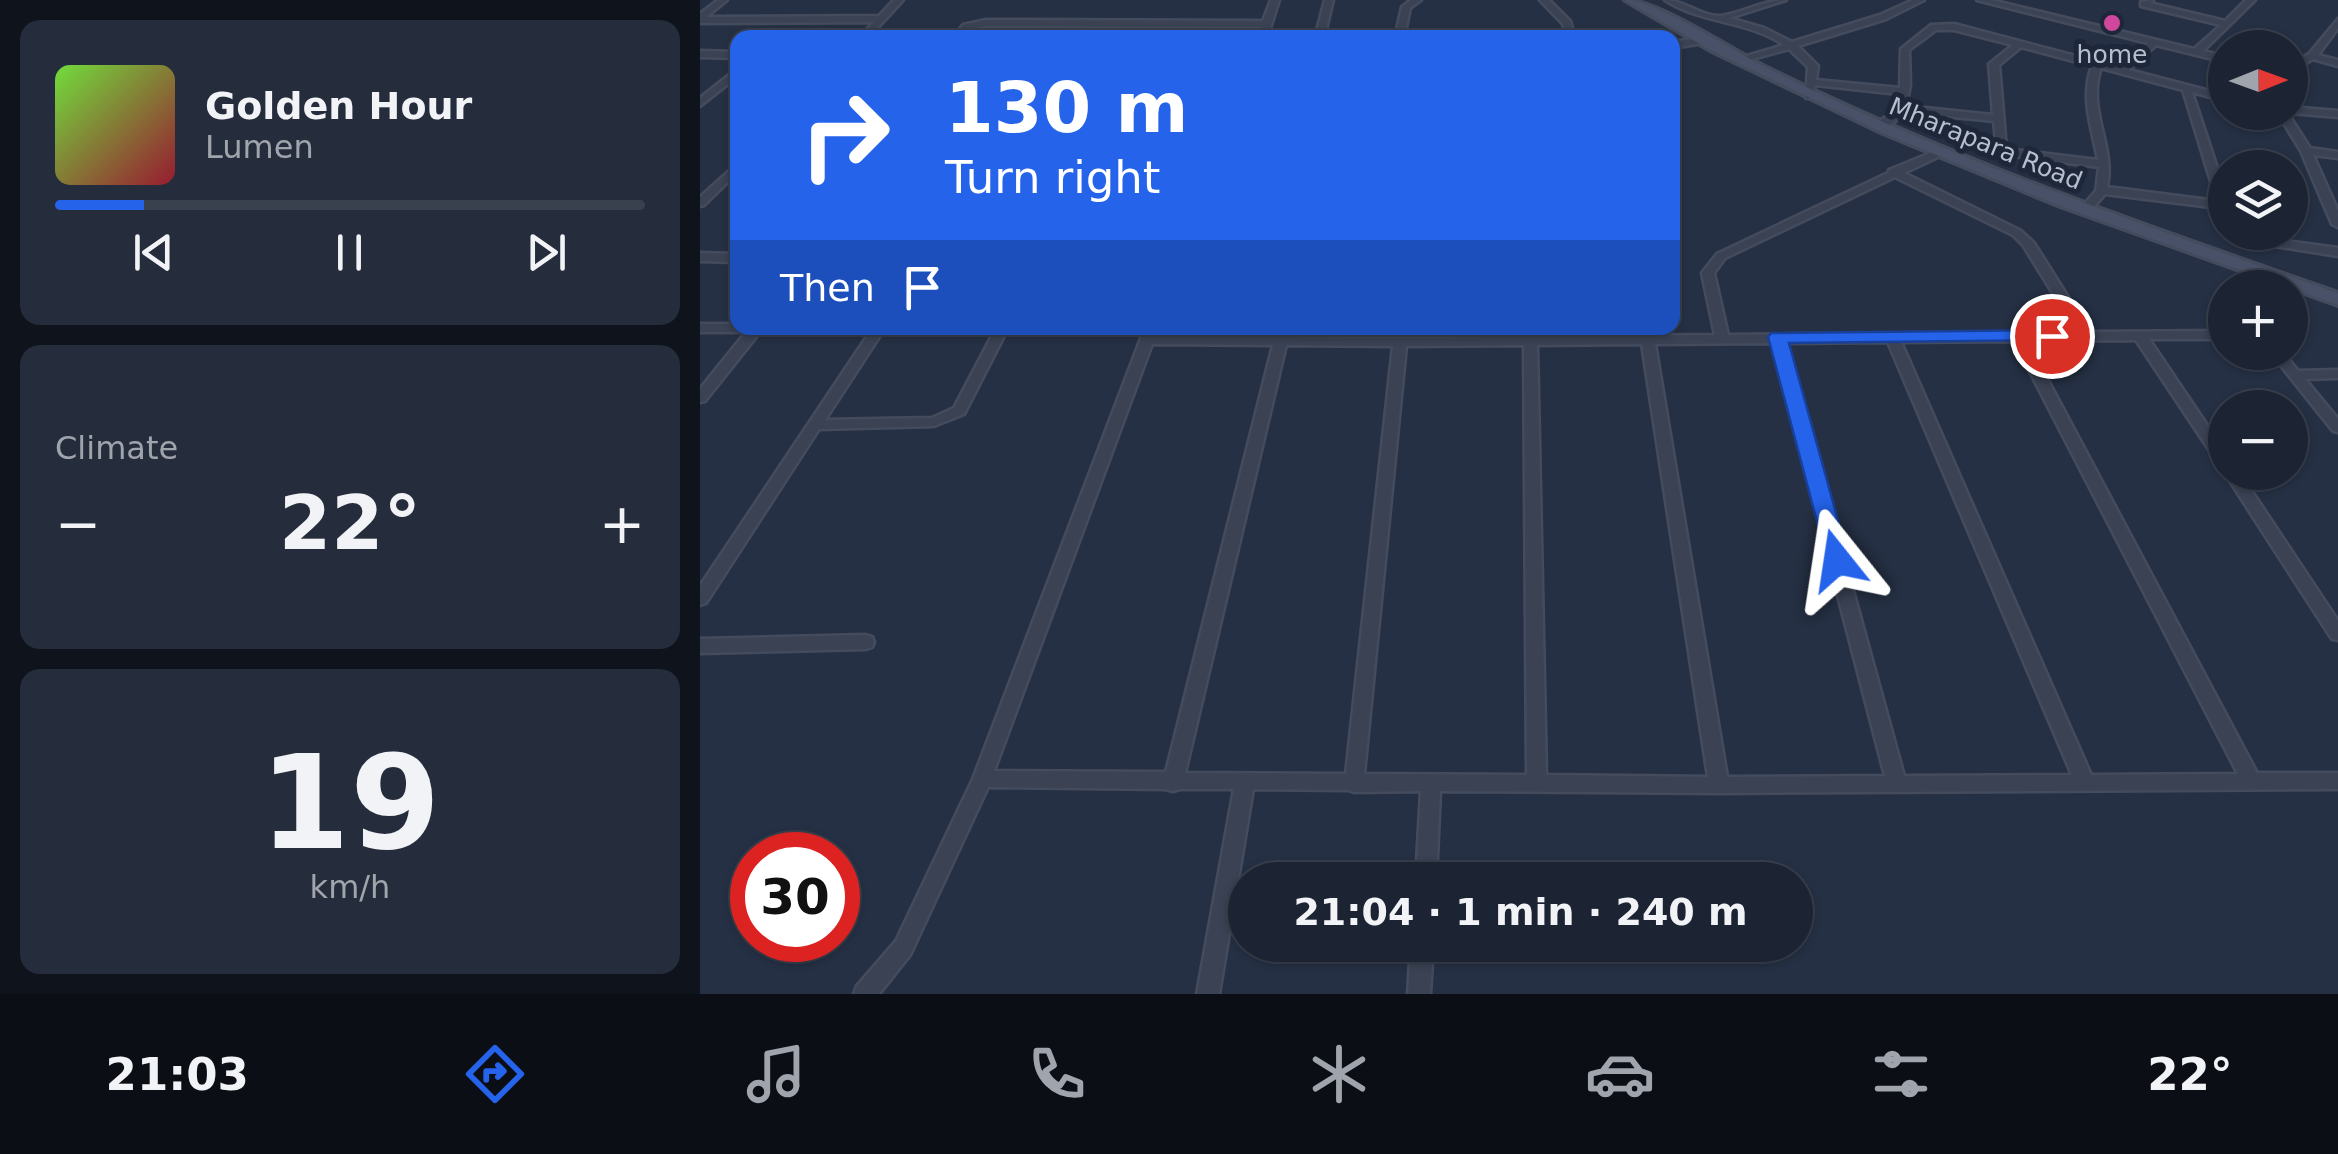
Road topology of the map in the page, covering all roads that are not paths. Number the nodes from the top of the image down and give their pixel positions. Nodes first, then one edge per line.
1 (722, 0) edge
2 (899, 0) edge
3 (1276, 0) edge
4 (1328, 0) edge
5 (1417, 0) edge
6 (1544, 0) edge
7 (1631, 0) edge
8 (1668, 0) edge
9 (1782, 0) edge
10 (1920, 0) edge
11 (1981, 0) edge
12 (2044, 0) edge
13 (2125, 0) edge
14 (2251, 0) edge
15 (2146, 2) edge
16 (2029, 11) junction
17 (1720, 18) junction
18 (700, 19) edge
19 (881, 19) junction
20 (1266, 24) junction
21 (2227, 24) junction
22 (1154, 25) junction
23 (2336, 27) edge
24 (871, 30) edge
25 (966, 30) edge
26 (1138, 30) edge
27 (1264, 30) edge
28 (1321, 30) edge
29 (1401, 30) edge
30 (1569, 30) edge
31 (1701, 41) junction
32 (1680, 43) edge
33 (2153, 43) junction
34 (1795, 44) junction
35 (2019, 44) junction
36 (2195, 52) junction
37 (700, 54) edge
38 (730, 55) edge
39 (2208, 55) edge
40 (2312, 56) junction
41 (2308, 59) edge
42 (1740, 61) junction
43 (2338, 63) edge
44 (2097, 66) junction
45 (2122, 72) junction
46 (730, 78) edge
47 (1811, 89) junction
48 (1902, 91) junction
49 (2187, 91) junction
50 (2208, 95) edge
51 (700, 103) edge
52 (1903, 109) junction
53 (2308, 112) edge
54 (2338, 114) edge
55 (1996, 118) junction
56 (1878, 127) junction
57 (2308, 151) edge
58 (1938, 153) junction
59 (2338, 154) edge
60 (2308, 156) edge
61 (2208, 157) edge
62 (2102, 164) junction
63 (1893, 172) junction
64 (730, 174) edge
65 (2102, 190) junction
66 (700, 202) edge
67 (2208, 205) edge
68 (2086, 210) junction
69 (2338, 224) edge
70 (2308, 247) edge
71 (2231, 250) edge
72 (2338, 252) edge
73 (700, 258) edge
74 (730, 258) edge
75 (2229, 261) junction
76 (2338, 299) edge
77 (700, 328) edge
78 (730, 328) edge
79 (750, 335) edge
80 (874, 335) edge
81 (998, 335) edge
82 (1149, 335) edge
83 (1168, 335) edge
84 (2208, 335) edge
85 (1892, 336) junction
86 (2018, 336) junction
87 (2086, 336) junction
88 (2140, 336) junction
89 (1778, 337) junction
90 (1722, 338) junction
91 (1648, 339) junction
92 (1530, 340) junction
93 (1280, 341) junction
94 (1400, 342) junction
95 (2291, 370) edge
96 (2294, 374) junction
97 (2338, 374) edge
98 (700, 398) edge
99 (816, 425) junction
100 (2338, 428) edge
101 (2208, 438) edge
102 (2243, 490) edge
103 (701, 597) edge
104 (2338, 634) edge
105 (866, 642) dead end
106 (700, 646) edge
107 (982, 779) junction
108 (2338, 780) edge
109 (2251, 781) junction
110 (1174, 783) junction
111 (1244, 783) junction
112 (2085, 783) junction
113 (1354, 784) junction
114 (1431, 784) junction
115 (1538, 784) junction
116 (1897, 784) junction
117 (1719, 785) junction
118 (1427, 862) edge
119 (1421, 962) edge
120 (866, 994) edge
121 (1208, 994) edge
122 (1419, 994) edge

1 - 18 street
2 - 19 street
3 - 20 street
4 - 28 street
5 - 29 street
6 - 30 street
7 - 31 main road, Mharapara Road
8 - 17 street
9 - 17 street
10 - 34 street
11 - 16 street
12 - 16 street
13 - 15 street
14 - 21 street
15 - 21 street
16 - 33 street
17 - 34 street
18 - 19 street
19 - 24 street
20 - 22 street
20 - 27 street
21 - 36 street
22 - 25 street
22 - 26 street
23 - 40 street
31 - 32 street
31 - 42 main road, Mharapara Road
33 - 36 street
33 - 45 street
34 - 42 street
34 - 47 street
35 - 44 street
35 - 48 street
35 - 55 street
36 - 39 street
37 - 38 street
40 - 41 street
40 - 43 street
42 - 47 main road, Mharapara Road
44 - 45 street
44 - 62 street
45 - 49 street
46 - 51 street
47 - 48 street
47 - 56 main road, Mharapara Road
48 - 52 street
49 - 50 street
49 - 61 street
52 - 55 street
52 - 56 street
53 - 54 street
55 - 62 street
56 - 58 main road, Mharapara Road
57 - 59 street
58 - 63 street
58 - 68 main road, Mharapara Road
60 - 69 street
62 - 65 street
63 - 87 street
63 - 90 street
64 - 66 street
65 - 67 street
65 - 68 street
68 - 75 main road, Mharapara Road
70 - 72 street
71 - 75 street
73 - 74 street
75 - 76 main road, Mharapara Road
77 - 78 street
79 - 98 street
80 - 99 street
81 - 99 street
82 - 107 street
83 - 93 street
84 - 88 street
85 - 86 street
85 - 89 street
85 - 112 street
86 - 87 street
86 - 109 street
87 - 88 street
88 - 101 street
89 - 90 street
89 - 116 street
90 - 91 street
91 - 92 street
91 - 117 street
92 - 94 street
92 - 115 street
93 - 94 street
93 - 110 street
94 - 113 street
95 - 96 street
96 - 97 street
96 - 100 street
99 - 103 street
102 - 104 street
105 - 106 street
107 - 110 street
107 - 120 street
108 - 109 street
109 - 112 street
110 - 111 street
111 - 113 street
111 - 121 street
112 - 116 street
113 - 114 street
114 - 115 street
114 - 118 street
115 - 117 street
116 - 117 street
119 - 122 street

